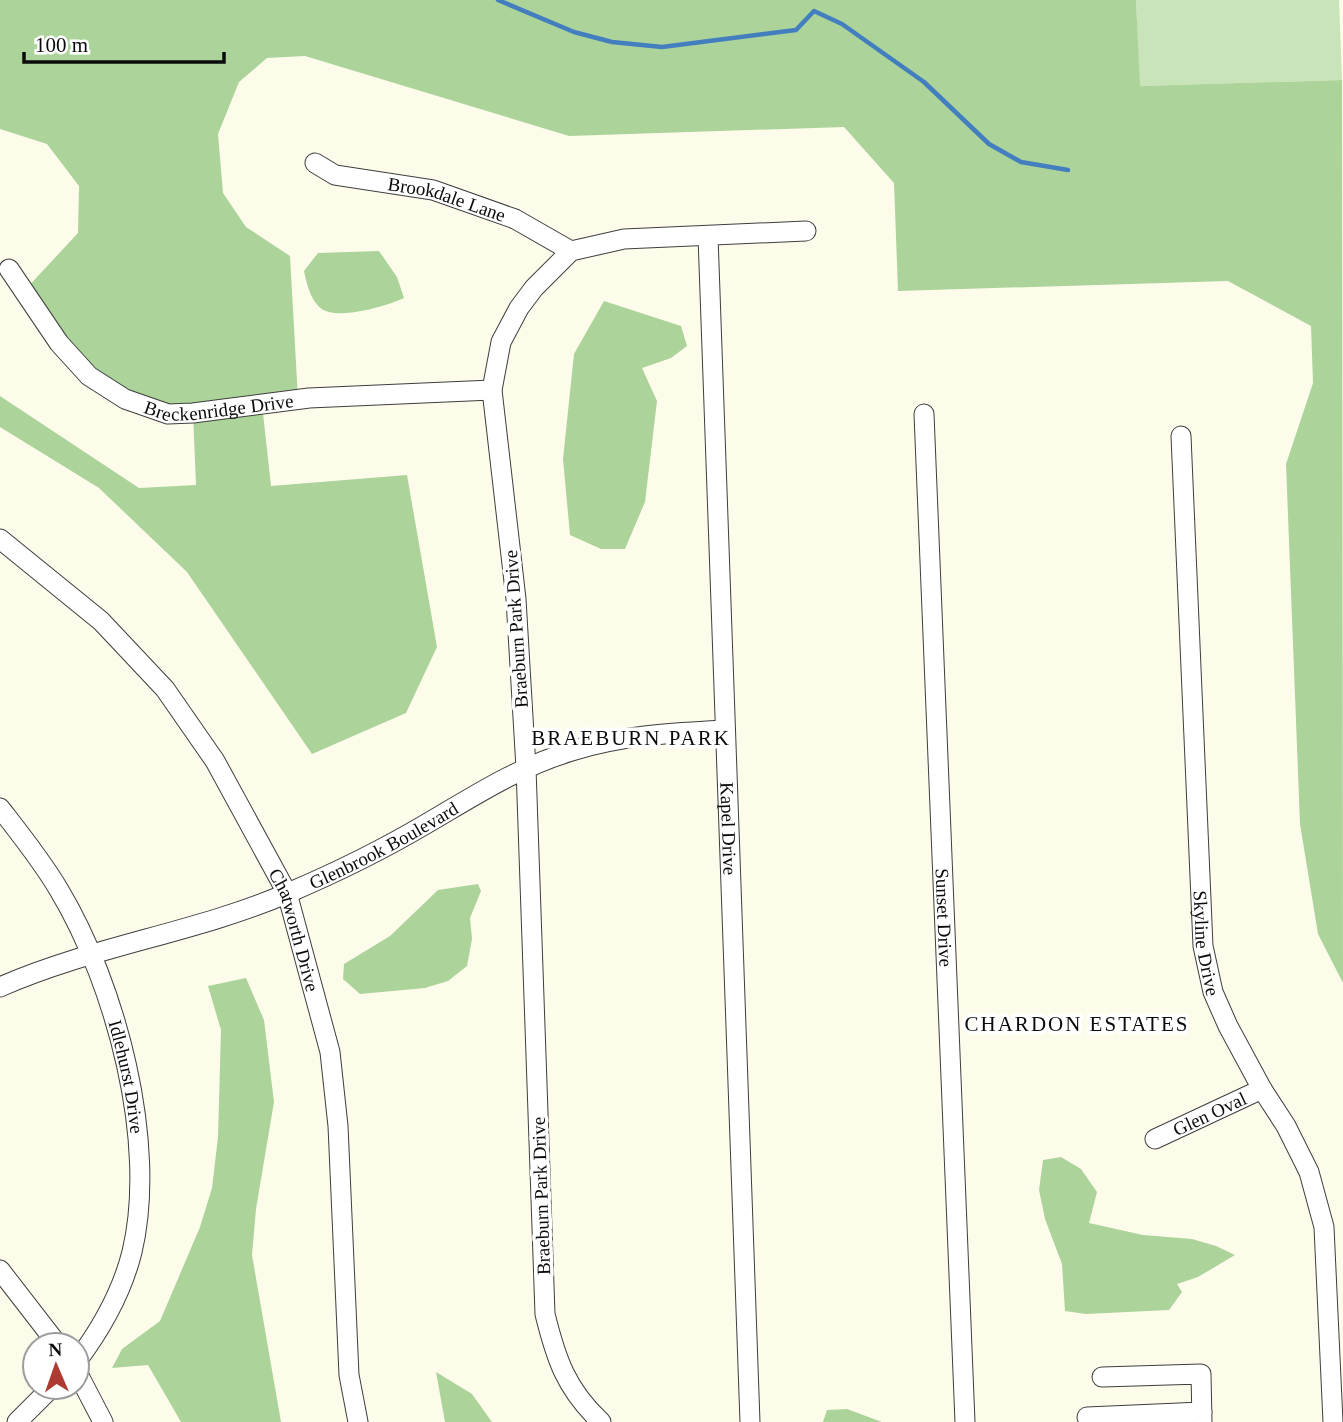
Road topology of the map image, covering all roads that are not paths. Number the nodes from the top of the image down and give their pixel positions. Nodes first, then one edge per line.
1 (315, 163) dead end
2 (806, 231) dead end
3 (708, 236) junction
4 (572, 251) junction
5 (9, 269) dead end
6 (492, 390) junction
7 (923, 414) dead end
8 (1181, 436) dead end
9 (0, 539) edge
10 (725, 730) junction
11 (526, 768) junction
12 (0, 808) edge
13 (287, 893) junction
14 (91, 955) junction
15 (0, 987) edge
16 (1262, 1089) junction
17 (1155, 1139) dead end
18 (0, 1270) edge
19 (47, 1331) edge
20 (91, 1343) edge
21 (1102, 1377) dead end
22 (91, 1399) edge
23 (38, 1401) edge
24 (1087, 1417) dead end
25 (1202, 1417) edge
26 (17, 1422) edge
27 (103, 1422) edge
28 (358, 1422) edge
29 (601, 1422) edge
30 (750, 1422) edge
31 (965, 1422) edge
32 (1333, 1422) edge

1 - 4 street, Brookdale Lane
2 - 3 street
3 - 4 street
3 - 10 street, Kapel Drive
4 - 6 street, Braeburn Park Drive
5 - 6 street, Breckenridge Drive
6 - 11 street, Braeburn Park Drive
7 - 31 street, Sunset Drive
8 - 16 street, Skyline Drive
9 - 13 street, Chatworth Drive
10 - 11 street, Glenbrook Boulevard
10 - 30 street, Kapel Drive
11 - 13 street, Glenbrook Boulevard
11 - 29 street, Braeburn Park Drive
12 - 14 street, Idlehurst Drive
13 - 14 street, Glenbrook Boulevard
13 - 28 street, Chatworth Drive
14 - 15 street, Glenbrook Boulevard
14 - 20 street, Idlehurst Drive
16 - 17 street, Glen Oval
16 - 32 street, Skyline Drive
18 - 19 street
21 - 25 street
22 - 27 street
23 - 26 street
24 - 25 street

